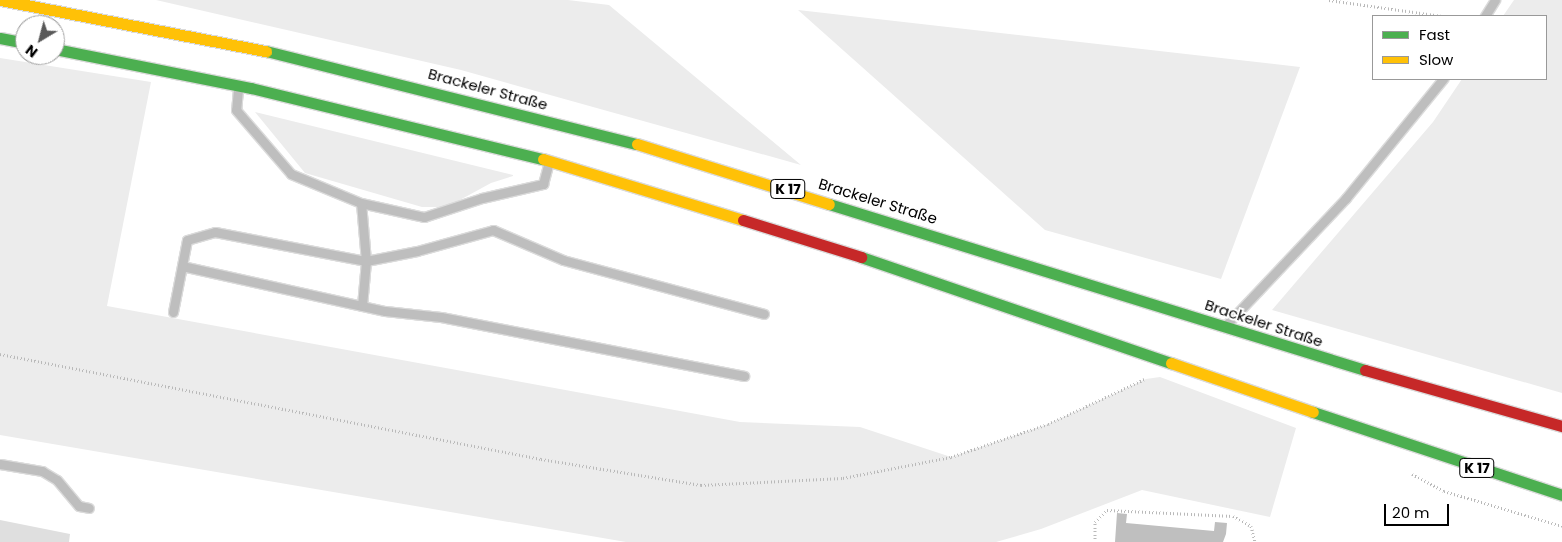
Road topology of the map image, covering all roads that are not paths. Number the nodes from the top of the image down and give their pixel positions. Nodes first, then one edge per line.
1 (0, 0) edge
2 (1495, 0) edge
3 (1486, 15) edge
4 (0, 38) edge
5 (15, 41) edge
6 (65, 51) edge
7 (1442, 80) edge
8 (238, 86) junction
9 (549, 160) junction
10 (361, 203) junction
11 (366, 261) junction
12 (182, 266) junction
13 (362, 306) junction
14 (174, 312) dead end
15 (764, 314) dead end
16 (1226, 326) junction
17 (744, 376) dead end
18 (1562, 426) edge
19 (0, 464) edge
20 (1562, 495) edge
21 (89, 508) dead end

1 - 16 highway, Brackeler Straße / K 17
2 - 3 lane
4 - 5 highway
6 - 8 highway, K 17
7 - 16 lane
8 - 9 highway, K 17
8 - 10 lane
9 - 10 lane
9 - 20 highway, K 17
10 - 11 lane
11 - 12 lane
11 - 13 lane
11 - 15 lane
12 - 13 lane
12 - 14 lane
13 - 17 lane
16 - 18 highway, Brackeler Straße / K 17
19 - 21 lane

